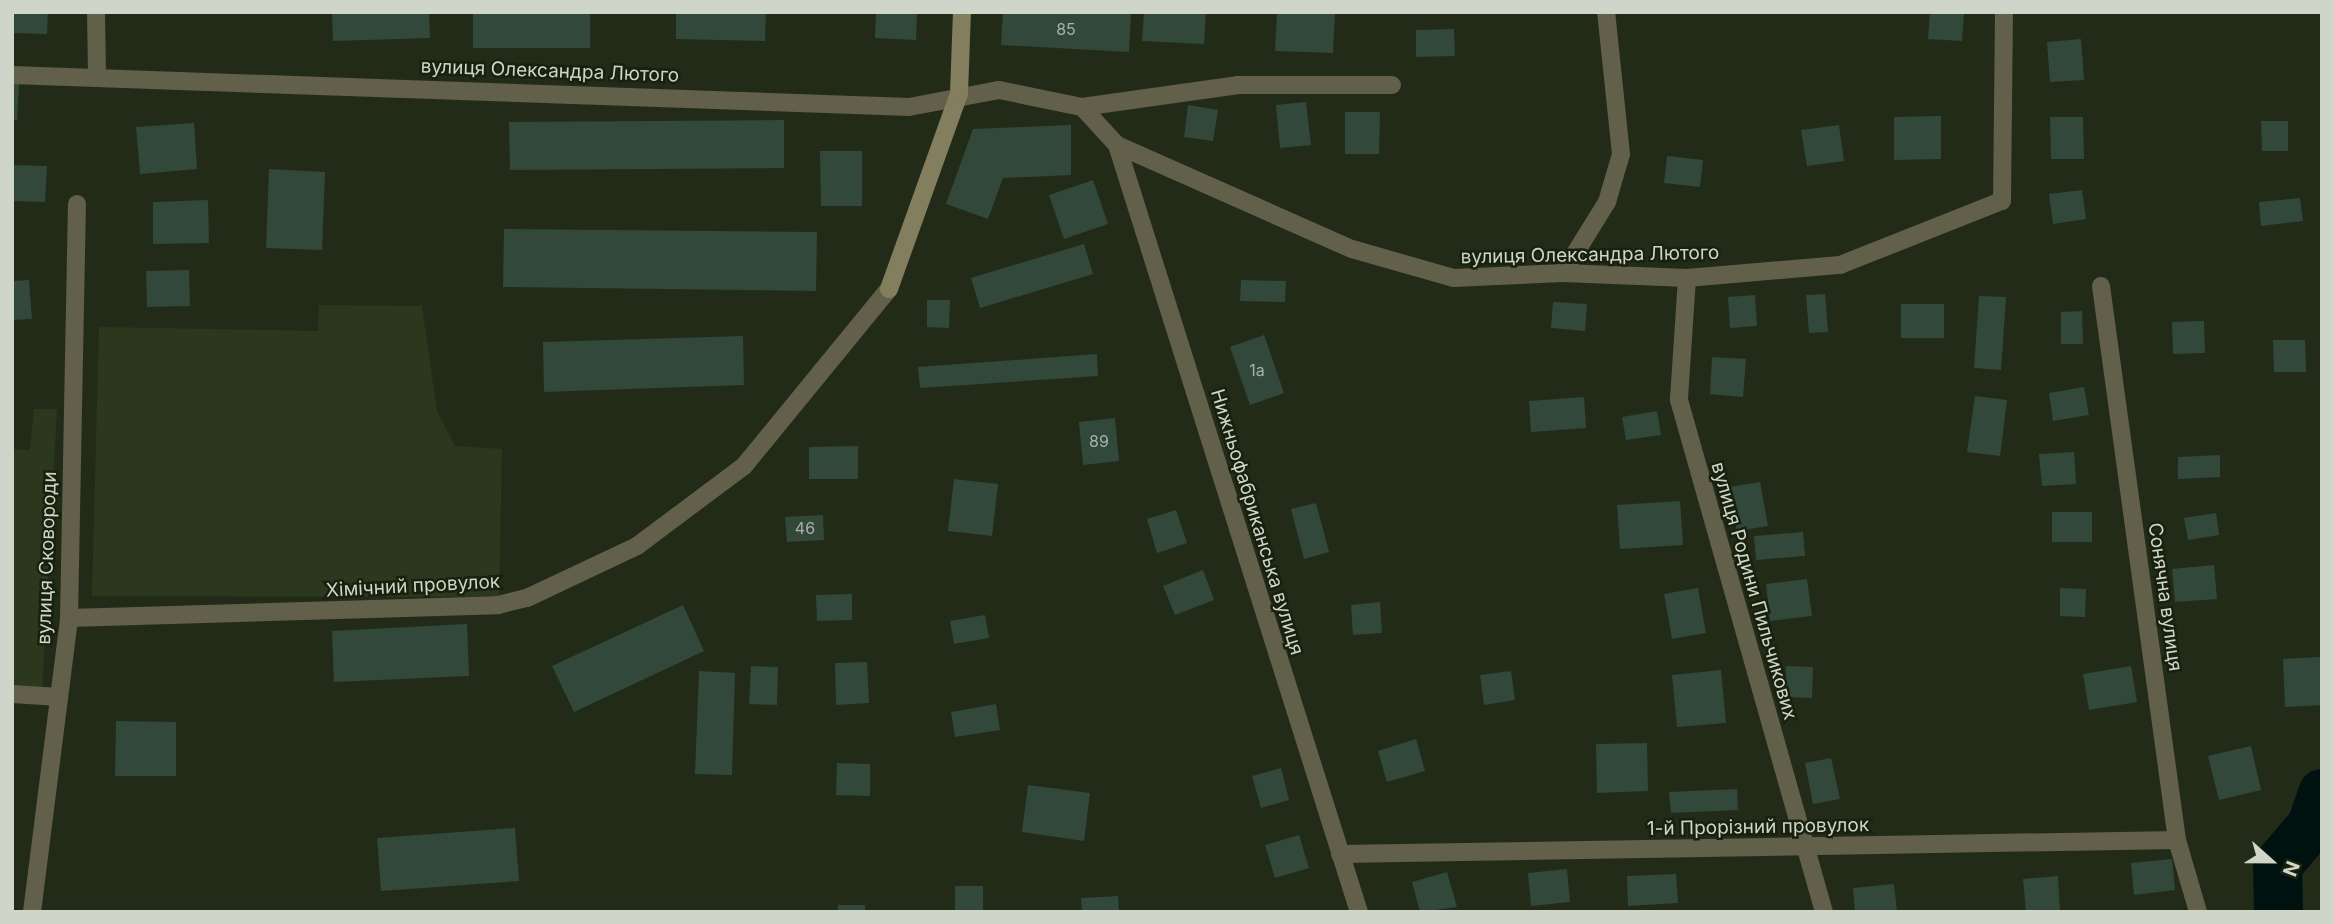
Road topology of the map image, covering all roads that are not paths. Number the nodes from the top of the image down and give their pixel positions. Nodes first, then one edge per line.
1 (96, 12) edge
2 (962, 12) edge
3 (1606, 12) edge
4 (2004, 12) edge
5 (97, 74) junction
6 (12, 75) edge
7 (1392, 85) dead end
8 (959, 93) junction
9 (1082, 107) junction
10 (1117, 145) junction
11 (77, 204) dead end
12 (1563, 273) junction
13 (1687, 278) junction
14 (2101, 286) dead end
15 (69, 618) junction
16 (12, 694) edge
17 (59, 697) junction
18 (2178, 841) junction
19 (1804, 847) junction
20 (1340, 854) junction
21 (32, 912) edge
22 (1359, 912) edge
23 (1824, 912) edge
24 (2198, 912) edge

1 - 5 street
2 - 8 street
3 - 12 street
4 - 13 street, вулиця Олександра Лютого
5 - 6 street, вулиця Олександра Лютого
5 - 8 street, вулиця Олександра Лютого
7 - 9 street, вулиця Олександра Лютого
8 - 9 street, вулиця Олександра Лютого
8 - 15 street, Хімічний провулок
9 - 10 street, вулиця Олександра Лютого
10 - 12 street, вулиця Олександра Лютого
10 - 20 street, Нижньофабриканська вулиця
11 - 15 street, вулиця Сковороди
12 - 13 street, вулиця Олександра Лютого
13 - 19 street, вулиця Родини Пильчикових
14 - 18 street, Сонячна вулиця
15 - 17 street, вулиця Сковороди
16 - 17 street
17 - 21 street, вулиця Сковороди
18 - 19 street, 1-й Прорізний провулок
18 - 24 street, Сонячна вулиця
19 - 20 street, 1-й Прорізний провулок
19 - 23 street, вулиця Родини Пильчикових
20 - 22 street, Нижньофабриканська вулиця

